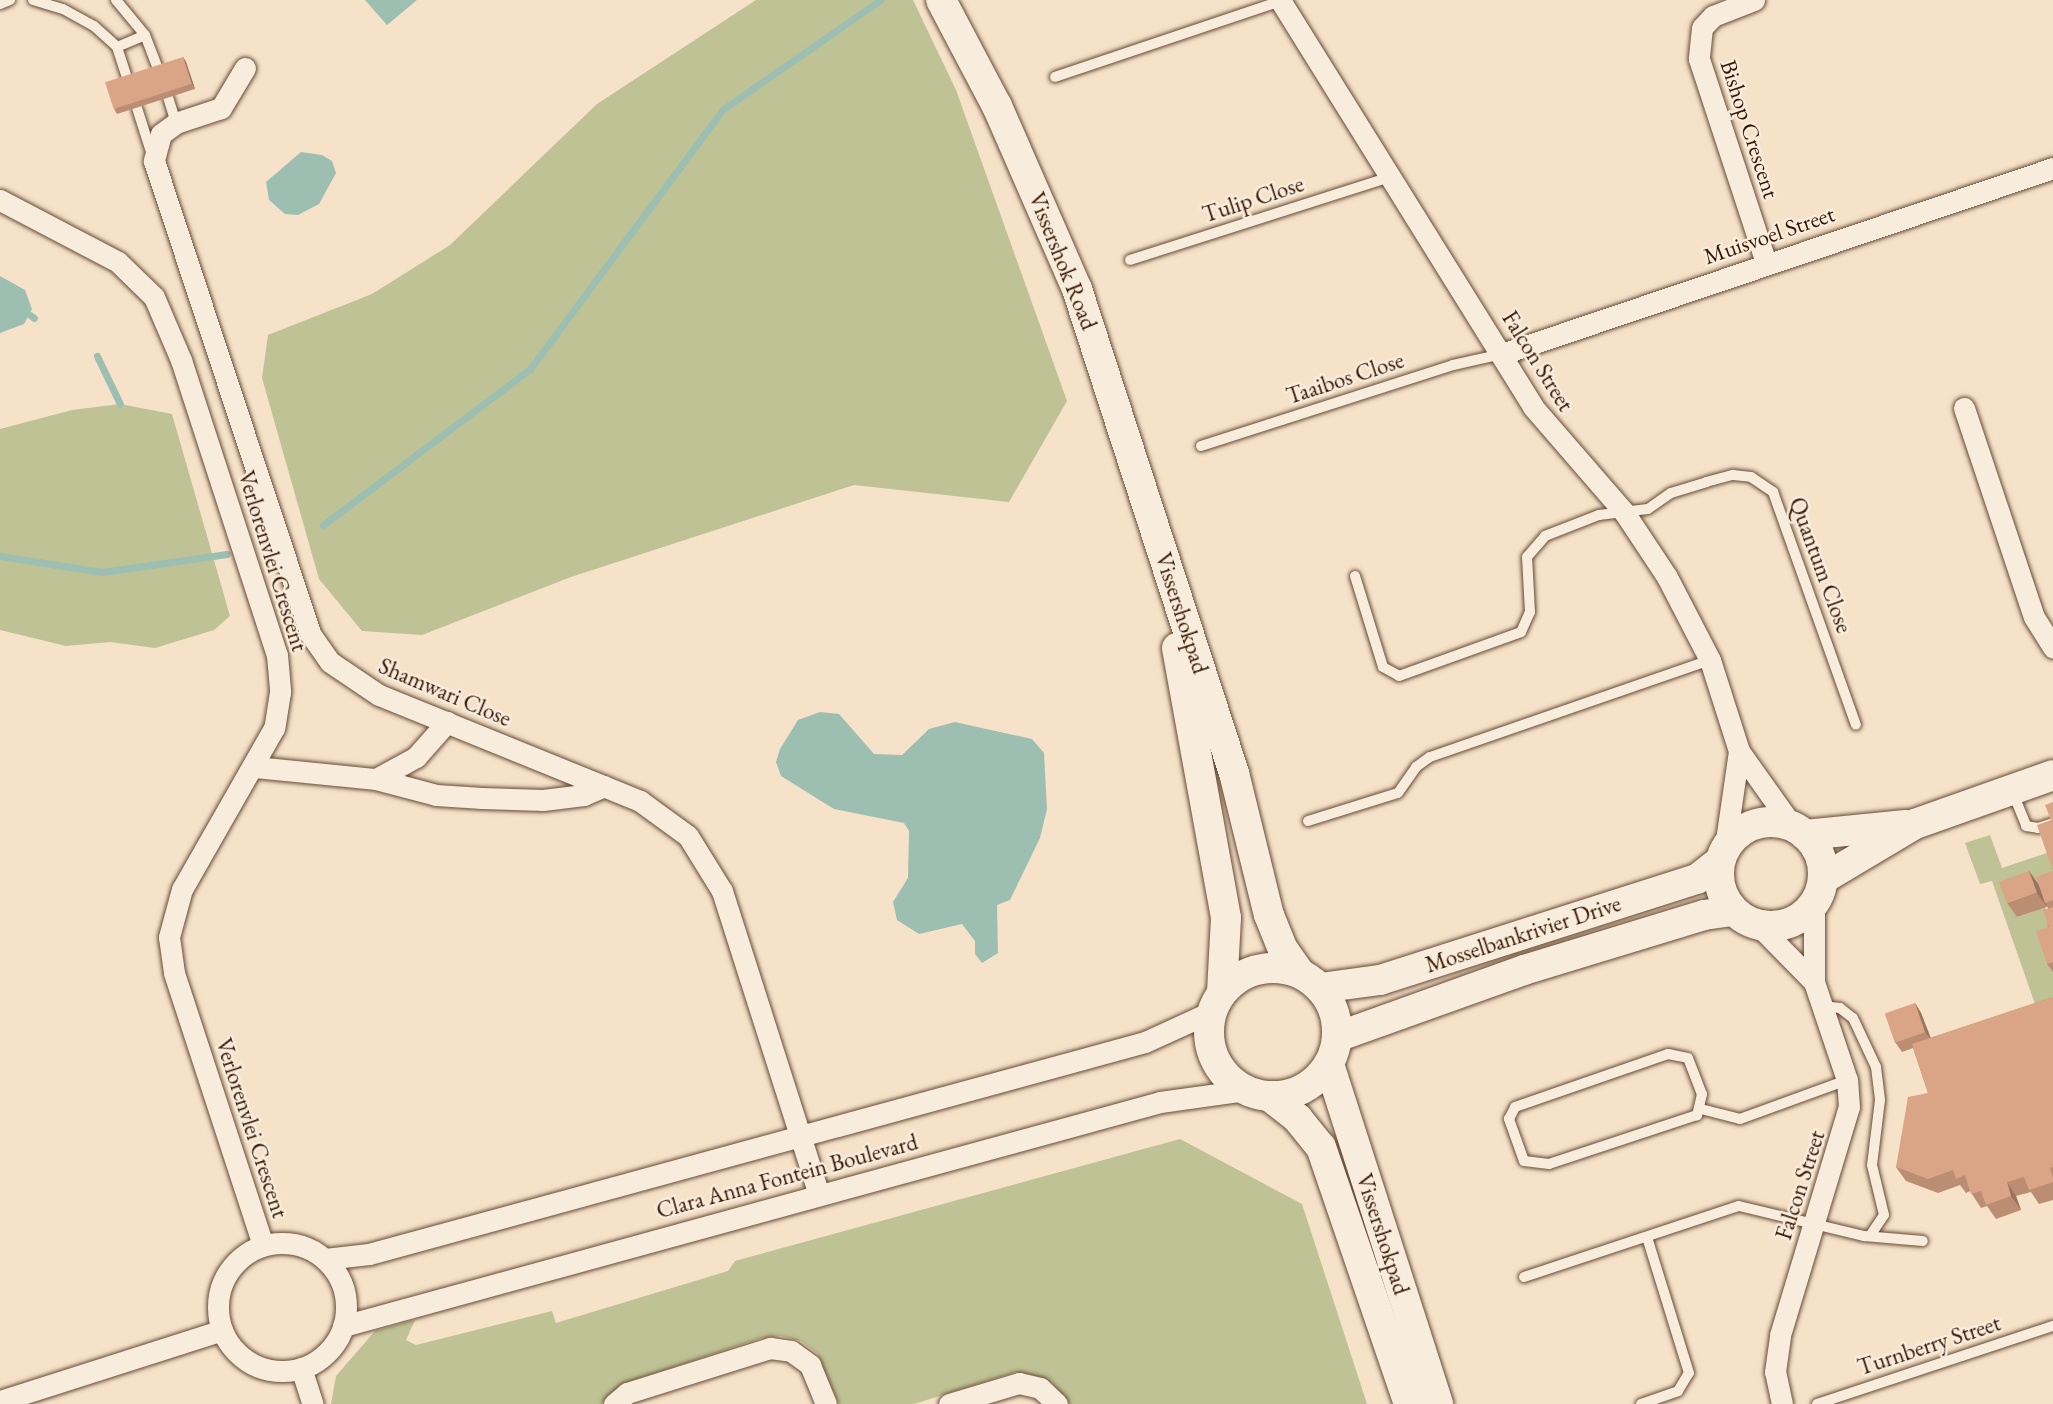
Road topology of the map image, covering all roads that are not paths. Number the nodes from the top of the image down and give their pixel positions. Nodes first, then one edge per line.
1 (10, 0) edge
2 (33, 0) edge
3 (116, 0) edge
4 (941, 0) edge
5 (1754, 0) edge
6 (1280, 1) edge
7 (0, 4) edge
8 (145, 35) junction
9 (117, 47) junction
10 (244, 68) dead end
11 (159, 71) edge
12 (1055, 77) dead end
13 (128, 81) edge
14 (168, 97) edge
15 (137, 108) edge
16 (176, 122) junction
17 (154, 161) junction
18 (2053, 168) edge
19 (1390, 177) junction
20 (0, 200) edge
21 (1130, 260) dead end
22 (1766, 263) junction
23 (1503, 354) junction
24 (1964, 408) dead end
25 (1201, 446) dead end
26 (1624, 512) junction
27 (1156, 533) junction
28 (1355, 576) dead end
29 (2053, 647) edge
30 (1710, 660) junction
31 (447, 722) junction
32 (1856, 725) dead end
33 (1739, 751) junction
34 (255, 768) junction
35 (2053, 775) edge
36 (376, 779) junction
37 (604, 786) junction
38 (2012, 790) junction
39 (1308, 821) dead end
40 (2053, 823) edge
41 (1915, 824) junction
42 (1799, 831) junction
43 (1722, 854) junction
44 (1819, 892) junction
45 (1733, 911) junction
46 (1759, 926) junction
47 (1310, 981) junction
48 (1814, 982) junction
49 (1217, 1002) junction
50 (1823, 1006) junction
51 (1333, 1051) junction
52 (1847, 1080) junction
53 (1258, 1093) junction
54 (1702, 1109) junction
55 (801, 1136) junction
56 (819, 1195) junction
57 (1816, 1222) junction
58 (1870, 1236) junction
59 (1647, 1237) junction
60 (1923, 1241) dead end
61 (263, 1245) junction
62 (325, 1259) junction
63 (1524, 1278) dead end
64 (343, 1326) junction
65 (2053, 1326) edge
66 (222, 1330) junction
67 (301, 1368) junction
68 (0, 1401) edge
69 (313, 1404) edge
70 (614, 1404) edge
71 (826, 1404) edge
72 (949, 1404) edge
73 (1057, 1404) edge
74 (1409, 1404) edge
75 (1438, 1404) edge
76 (1641, 1404) edge
77 (1782, 1404) edge
78 (1817, 1404) edge

1 - 7 lane
2 - 9 lane
3 - 8 lane
4 - 27 main road, Vissershok Road
5 - 22 street, Bishop Crescent
6 - 12 lane
6 - 19 street, Falcon Street
8 - 9 lane
8 - 11 lane
9 - 13 lane
10 - 16 street
14 - 16 lane
15 - 17 lane
16 - 17 street
17 - 31 street, Shamwari Close
18 - 22 street, Muisvoel Street
19 - 21 lane, Tulip Close
19 - 23 street, Falcon Street
20 - 34 street, Verlorenvlei Crescent
22 - 23 street, Muisvoel Street
23 - 25 lane, Taaibos Close
23 - 26 street, Falcon Street
24 - 29 street
26 - 28 lane, Quantum Close
26 - 30 street, Falcon Street
26 - 32 lane, Quantum Close
27 - 47 main road, Vissershokpad
27 - 49 main road, Vissershokpad
30 - 33 street, Falcon Street
30 - 39 lane
31 - 36 street
31 - 37 street, Shamwari Close
33 - 42 street, Falcon Street
33 - 43 street, Falcon Street
34 - 36 street
34 - 61 street, Verlorenvlei Crescent
35 - 38 main road
36 - 37 street
37 - 55 street, Shamwari Close
38 - 40 lane
38 - 41 main road
41 - 42 main road
41 - 44 main road
42 - 43 main road
42 - 44 main road
43 - 45 main road
43 - 47 main road, Mosselbankrivier Drive
44 - 46 main road
44 - 48 street, Falcon Street
45 - 46 main road
45 - 51 main road, Mosselbankrivier Drive
46 - 48 street, Falcon Street
47 - 49 main road
47 - 51 main road
48 - 50 street, Falcon Street
49 - 53 main road
49 - 55 street, Clara Anna Fontein Boulevard
50 - 52 street, Falcon Street
50 - 58 lane
51 - 53 main road
51 - 75 main road, Vissershokpad
52 - 54 lane
52 - 57 street, Falcon Street
53 - 56 street, Clara Anna Fontein Boulevard
53 - 74 main road, Vissershokpad
54 - 54 lane
55 - 56 street, Shamwari Close
55 - 62 street, Clara Anna Fontein Boulevard
56 - 64 street, Clara Anna Fontein Boulevard
57 - 58 lane
57 - 59 lane
57 - 77 street, Falcon Street
58 - 60 lane
59 - 63 lane
59 - 76 lane
61 - 62 street
61 - 66 street
62 - 64 street
64 - 67 street
65 - 78 lane, Turnberry Street
66 - 67 street
66 - 68 street
67 - 69 street
70 - 71 street
72 - 73 street

